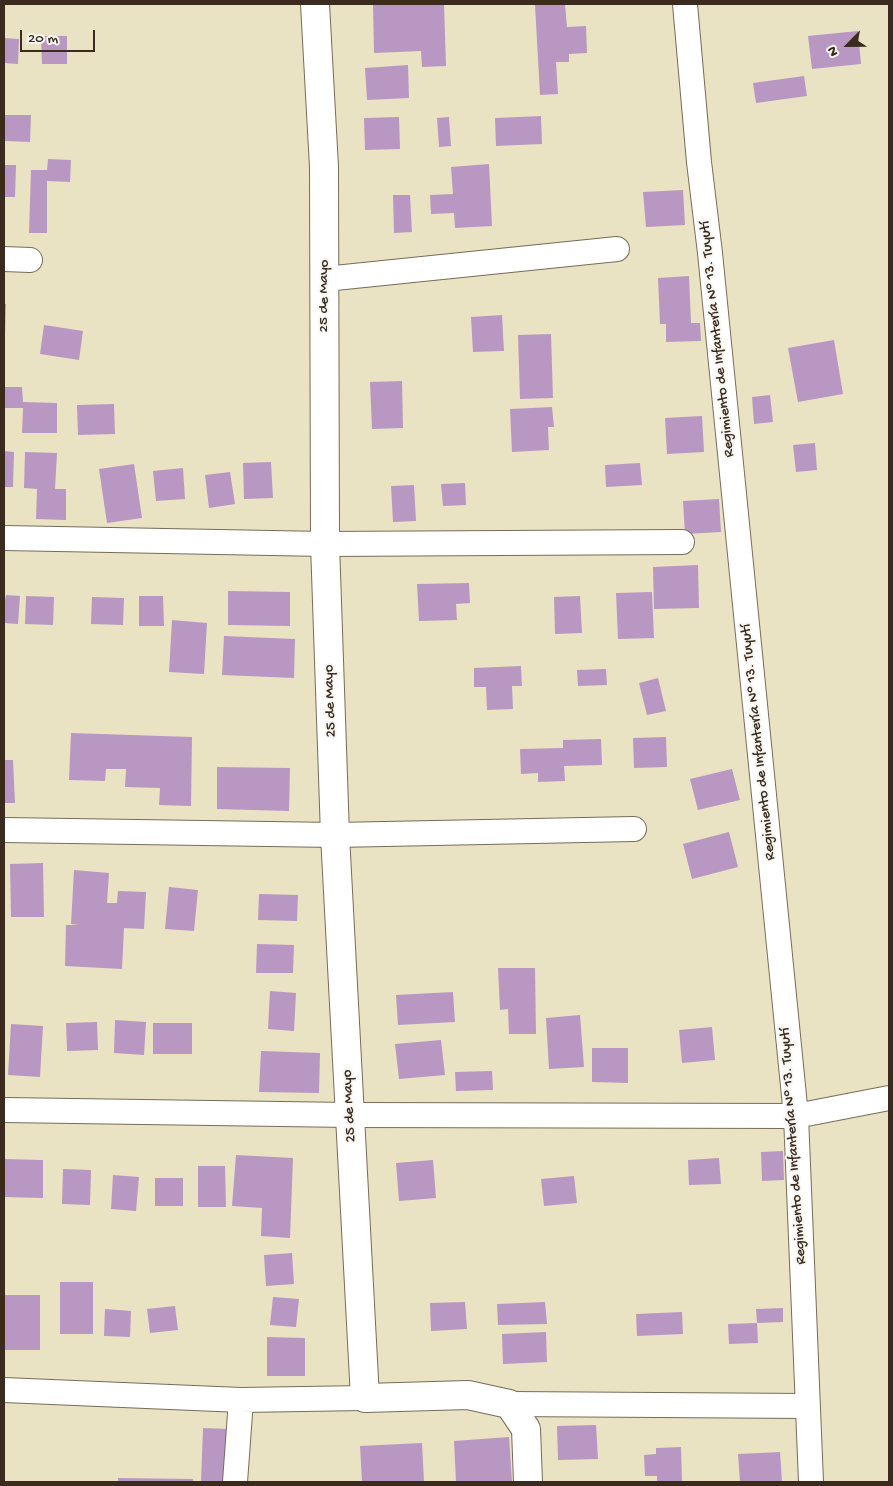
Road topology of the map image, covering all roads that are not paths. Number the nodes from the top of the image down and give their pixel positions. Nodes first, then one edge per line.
1 (315, 4) edge
2 (685, 4) edge
3 (617, 249) dead end
4 (4, 260) edge
5 (30, 260) dead end
6 (325, 279) junction
7 (4, 538) edge
8 (682, 542) dead end
9 (325, 544) junction
10 (634, 829) dead end
11 (4, 830) edge
12 (335, 835) junction
13 (889, 1098) edge
14 (4, 1110) edge
15 (350, 1115) junction
16 (796, 1116) junction
17 (4, 1390) edge
18 (365, 1398) junction
19 (242, 1400) junction
20 (509, 1404) junction
21 (807, 1406) junction
22 (235, 1482) edge
23 (528, 1482) edge
24 (811, 1482) edge

1 - 6 street, 25 de Mayo
2 - 16 street, Regimiento de Infantería N° 13. Tuyutí
3 - 6 street
4 - 5 street
6 - 9 street, 25 de Mayo
7 - 9 street
8 - 9 street
9 - 12 street, 25 de Mayo
10 - 12 street
11 - 12 street
12 - 15 street, 25 de Mayo
13 - 16 street
14 - 15 street
15 - 16 street
15 - 18 street, 25 de Mayo
16 - 21 street, Regimiento de Infantería N° 13. Tuyutí
17 - 19 street
18 - 19 street
18 - 20 street
19 - 22 street
20 - 21 street
20 - 23 street
21 - 24 street, Regimiento de Infantería N° 13. Tuyutí

